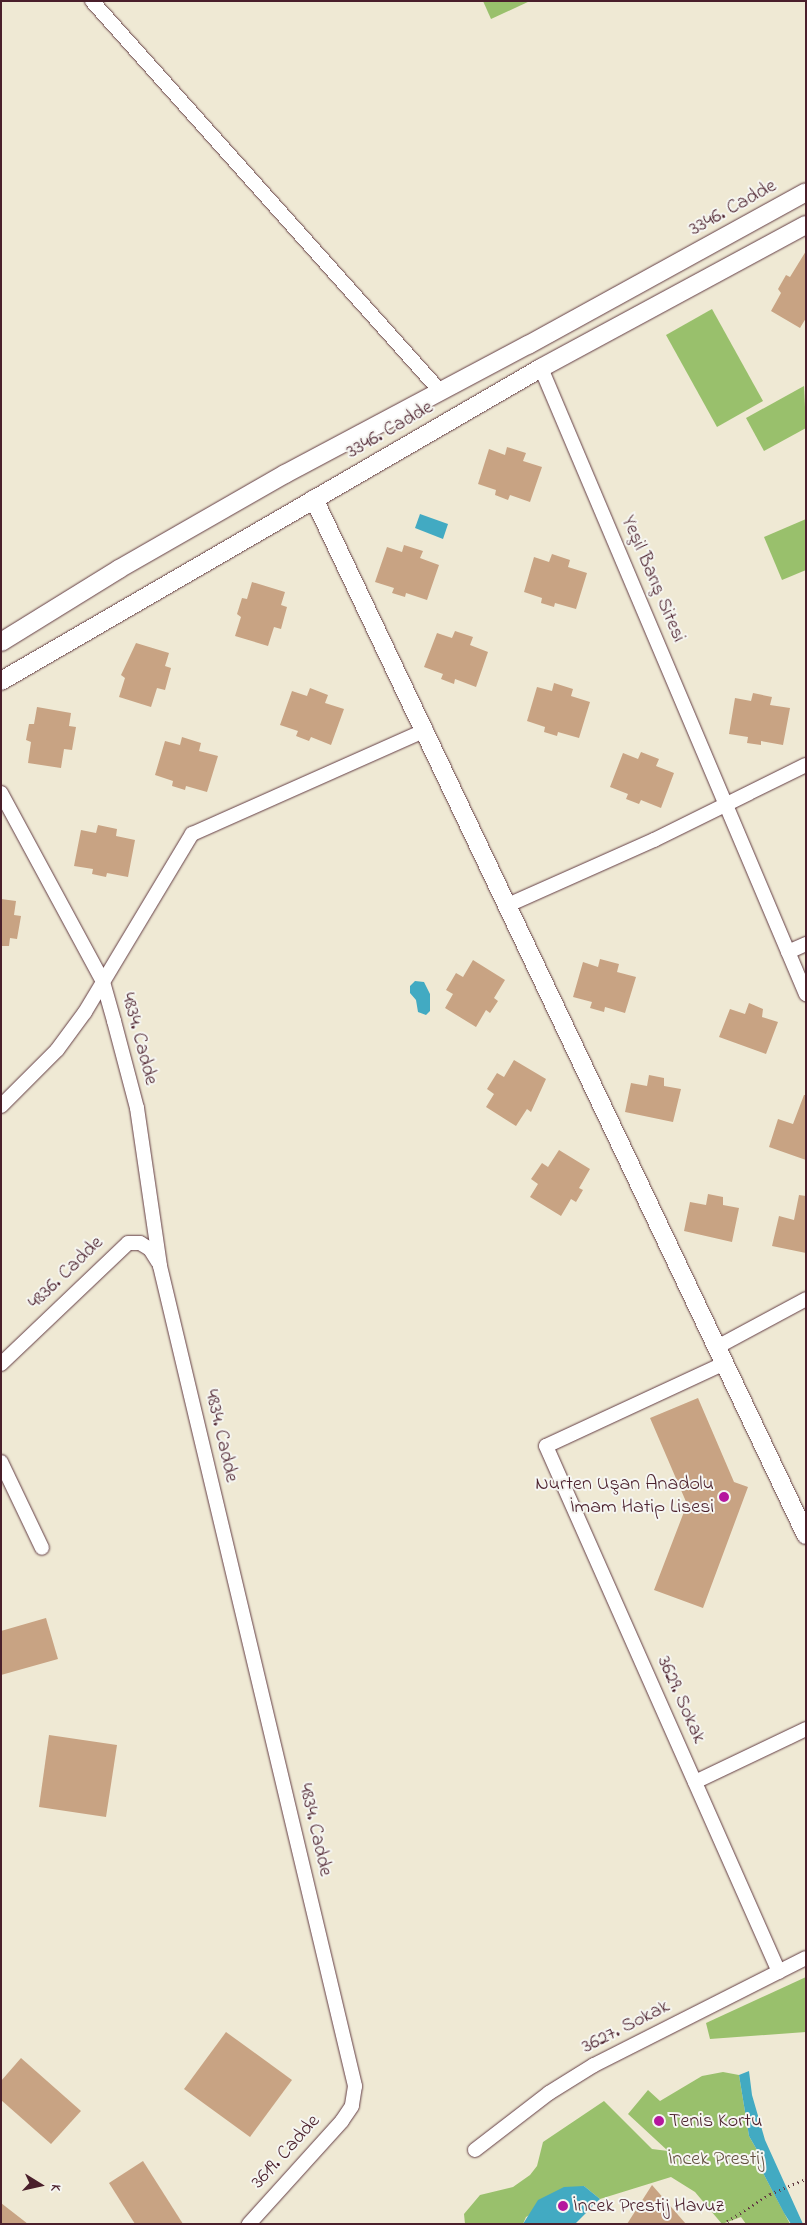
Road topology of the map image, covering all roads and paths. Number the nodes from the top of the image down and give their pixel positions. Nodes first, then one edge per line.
1 (92, 1) edge
2 (806, 192) edge
3 (806, 225) edge
4 (528, 346) junction
5 (541, 368) junction
6 (441, 392) junction
7 (314, 499) junction
8 (1, 642) edge
9 (1, 681) edge
10 (426, 730) junction
11 (806, 765) edge
12 (1, 793) edge
13 (728, 805) junction
14 (508, 905) junction
15 (806, 944) edge
16 (788, 952) junction
17 (103, 982) junction
18 (806, 994) edge
19 (1, 1106) edge
20 (160, 1266) junction
21 (806, 1299) edge
22 (717, 1348) junction
23 (725, 1363) junction
24 (1, 1364) edge
25 (1, 1462) edge
26 (806, 1535) edge
27 (42, 1548) dead end
28 (806, 1728) edge
29 (695, 1782) junction
30 (806, 1958) edge
31 (779, 1972) junction
32 (352, 2106) joint
33 (475, 2150) dead end
34 (806, 2179) edge
35 (249, 2224) edge
36 (723, 2224) edge

1 - 6 street
2 - 4 street, 3346. Cadde
3 - 5 street, 3346. Cadde
4 - 5 street
4 - 6 street, 3346. Cadde
5 - 7 street, 3346. Cadde
5 - 13 street, Yeşil Barış Sitesi
6 - 8 street, 3346. Cadde
7 - 9 street, 3346. Cadde
7 - 10 street
10 - 14 street
10 - 17 street
11 - 13 street
12 - 17 street, 4834. Cadde
13 - 14 street
13 - 16 street, Yeşil Barış Sitesi
14 - 22 street
15 - 16 street
16 - 18 street, Yeşil Barış Sitesi
17 - 19 street
17 - 20 street, 4834. Cadde
20 - 24 street, 4836. Cadde
20 - 32 street, 4834. Cadde
21 - 22 street
22 - 23 street
23 - 26 street
23 - 29 street, 3629. Sokak
25 - 27 street
28 - 29 street
29 - 31 street, 3629. Sokak
30 - 31 street, 3627. Sokak
31 - 33 street, 3627. Sokak
32 - 35 street, 3619. Cadde
34 - 36 path

